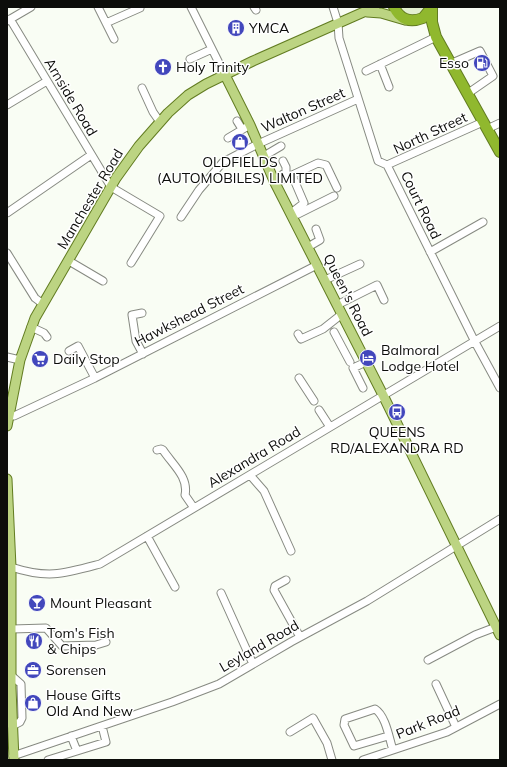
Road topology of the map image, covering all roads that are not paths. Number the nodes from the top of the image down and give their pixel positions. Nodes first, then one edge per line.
1 (31, 7) edge
2 (98, 7) edge
3 (192, 7) edge
4 (333, 7) edge
5 (375, 7) edge
6 (394, 7) edge
7 (140, 8) dead end
8 (432, 8) edge
9 (366, 12) junction
10 (9, 20) edge
11 (408, 20) junction
12 (106, 23) junction
13 (338, 23) junction
14 (436, 36) junction
15 (114, 39) dead end
16 (212, 49) junction
17 (190, 59) dead end
18 (380, 64) junction
19 (450, 64) junction
20 (366, 71) dead end
21 (225, 75) junction
22 (47, 81) junction
23 (389, 87) dead end
24 (142, 88) dead end
25 (467, 94) junction
26 (358, 99) junction
27 (7, 105) edge
28 (237, 121) dead end
29 (160, 122) junction
30 (500, 122) edge
31 (485, 125) junction
32 (246, 127) junction
33 (228, 138) dead end
34 (258, 144) junction
35 (281, 146) dead end
36 (500, 152) edge
37 (91, 155) junction
38 (264, 156) junction
39 (283, 161) dead end
40 (387, 166) junction
41 (292, 175) junction
42 (274, 181) junction
43 (111, 187) junction
44 (337, 188) dead end
45 (334, 196) dead end
46 (7, 213) edge
47 (291, 215) junction
48 (181, 217) dead end
49 (483, 222) dead end
50 (316, 229) dead end
51 (308, 248) junction
52 (430, 252) junction
53 (7, 253) edge
54 (69, 261) junction
55 (131, 263) dead end
56 (360, 264) dead end
57 (317, 265) junction
58 (324, 280) junction
59 (103, 281) dead end
60 (384, 300) dead end
61 (43, 304) junction
62 (337, 305) junction
63 (142, 313) dead end
64 (342, 314) junction
65 (500, 326) edge
66 (31, 327) junction
67 (334, 332) dead end
68 (298, 334) dead end
69 (47, 337) dead end
70 (354, 338) junction
71 (475, 342) junction
72 (341, 345) junction
73 (69, 351) dead end
74 (142, 354) junction
75 (7, 358) edge
76 (20, 360) junction
77 (350, 362) dead end
78 (366, 362) junction
79 (95, 378) junction
80 (299, 378) dead end
81 (363, 388) dead end
82 (500, 388) edge
83 (383, 395) junction
84 (314, 401) dead end
85 (320, 410) dead end
86 (8, 416) junction
87 (7, 426) edge
88 (330, 427) junction
89 (157, 450) dead end
90 (250, 475) junction
91 (7, 479) edge
92 (194, 508) junction
93 (500, 520) edge
94 (147, 536) junction
95 (456, 546) junction
96 (291, 551) dead end
97 (11, 567) junction
98 (286, 580) dead end
99 (175, 587) dead end
100 (221, 593) dead end
101 (12, 629) junction
102 (498, 631) edge
103 (300, 637) junction
104 (106, 642) dead end
105 (428, 660) dead end
106 (253, 664) junction
107 (12, 676) junction
108 (436, 684) dead end
109 (9, 688) edge
110 (500, 704) edge
111 (12, 726) junction
112 (102, 726) junction
113 (456, 727) junction
114 (290, 732) dead end
115 (71, 736) junction
116 (388, 736) junction
117 (77, 750) junction
118 (393, 750) junction
119 (11, 758) edge
120 (48, 760) edge
121 (332, 760) edge
122 (364, 760) edge

1 - 10 street
2 - 12 street
3 - 16 street
4 - 13 street, Court Road
5 - 9 main road, Manchester Road
6 - 11 highway
7 - 12 street
8 - 11 highway
8 - 14 highway
9 - 11 main road, Manchester Road
9 - 13 main road, Manchester Road
10 - 22 street, Arnside Road
11 - 14 highway
12 - 15 street
13 - 21 main road, Manchester Road
13 - 26 street, Court Road
14 - 18 street
14 - 19 highway
16 - 17 street
16 - 21 street
18 - 20 street
18 - 23 street
19 - 25 highway
19 - 25 street
21 - 29 main road, Manchester Road
21 - 32 main road, Queen's Road
22 - 27 street
22 - 37 street, Arnside Road
24 - 29 street
25 - 31 highway
26 - 34 street, Walton Street
26 - 40 street, Court Road
28 - 32 street
29 - 43 main road, Manchester Road
30 - 31 street, North Street
31 - 36 highway
31 - 40 street, North Street
32 - 33 street
32 - 34 main road, Queen's Road
34 - 38 main road, Queen's Road
34 - 48 street, Walton Street
35 - 38 street
37 - 43 street, Arnside Road
37 - 46 street
38 - 42 main road, Queen's Road
39 - 42 street
40 - 52 street, Court Road
41 - 42 street
41 - 44 street
41 - 47 street
42 - 47 main road, Queen's Road
43 - 54 main road, Manchester Road
43 - 55 street
45 - 47 street
47 - 51 main road, Queen's Road
49 - 52 street
50 - 51 street
51 - 57 main road, Queen's Road
52 - 71 street, Court Road
53 - 61 street
54 - 59 street
54 - 61 main road, Manchester Road
56 - 58 street
57 - 58 main road, Queen's Road
57 - 74 street, Hawkshead Street
58 - 62 main road, Queen's Road
60 - 62 street
61 - 66 main road, Manchester Road
62 - 64 main road, Queen's Road
63 - 74 street
64 - 68 street
64 - 70 main road, Queen's Road
65 - 71 street, Alexandra Road
66 - 69 street
66 - 76 main road, Manchester Road
67 - 72 street
70 - 72 street
70 - 78 main road, Queen's Road
71 - 82 street, Court Road
71 - 83 street, Alexandra Road
72 - 77 street
73 - 79 street
74 - 79 street, Hawkshead Street
75 - 76 street
76 - 86 main road, Manchester Road
78 - 81 street
78 - 83 main road, Queen's Road
79 - 86 street, Hawkshead Street
80 - 84 street
83 - 88 street, Alexandra Road
83 - 95 main road, Queen's Road
85 - 88 street
86 - 87 main road, Manchester Road
88 - 90 street, Alexandra Road
89 - 92 street
90 - 92 street, Alexandra Road
90 - 96 street
91 - 97 main road
92 - 94 street, Alexandra Road
93 - 95 street, Leyland Road
94 - 97 street, Alexandra Road
94 - 99 street
95 - 102 main road, Queen's Road
95 - 103 street, Leyland Road
97 - 101 main road
98 - 103 street
100 - 106 street
101 - 104 street
101 - 107 main road
102 - 105 street
103 - 106 street, Leyland Road
106 - 112 street, Leyland Road
107 - 109 main road
107 - 111 street
108 - 113 street
109 - 111 main road
110 - 113 street, Park Road
111 - 119 main road
112 - 115 street, Leyland Road
112 - 117 street
113 - 118 street, Park Road
114 - 121 street
115 - 117 street
115 - 119 street, Leyland Road
116 - 116 street
116 - 118 street
117 - 120 street
118 - 122 street, Park Road

